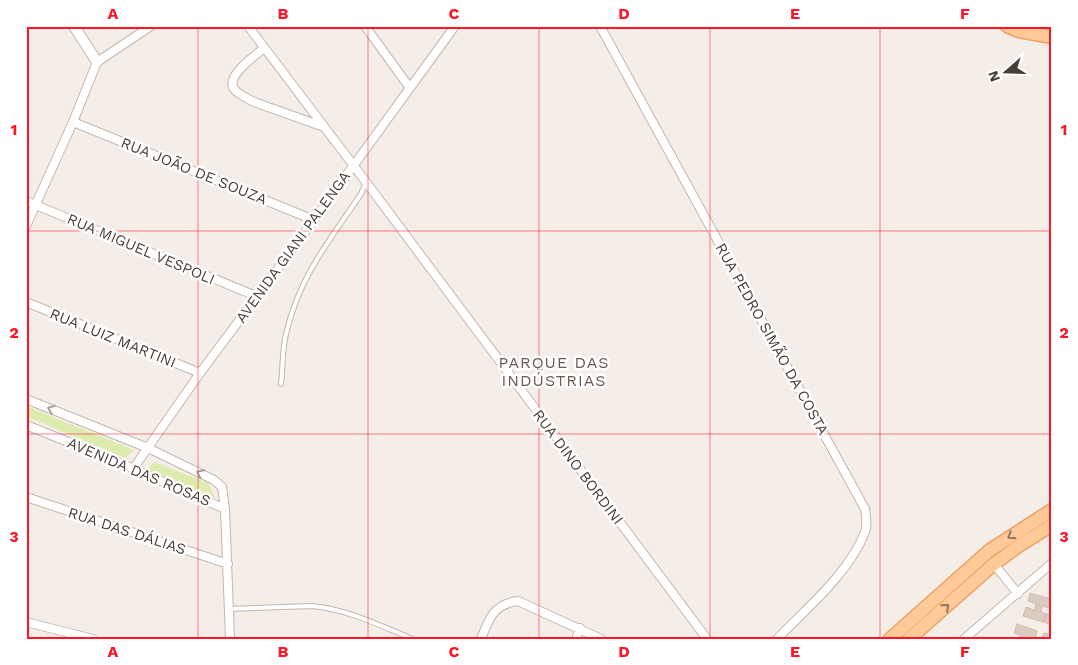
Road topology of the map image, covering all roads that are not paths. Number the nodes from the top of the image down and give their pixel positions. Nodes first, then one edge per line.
1 (74, 26) edge
2 (151, 26) edge
3 (248, 26) edge
4 (364, 26) edge
5 (455, 26) edge
6 (600, 26) edge
7 (1014, 28) edge
8 (1052, 37) edge
9 (264, 48) junction
10 (97, 62) junction
11 (410, 88) junction
12 (73, 122) junction
13 (324, 127) junction
14 (353, 165) junction
15 (366, 182) junction
16 (26, 201) edge
17 (35, 205) junction
18 (314, 220) junction
19 (26, 226) edge
20 (256, 296) junction
21 (26, 302) edge
22 (200, 373) junction
23 (282, 384) dead end
24 (26, 399) edge
25 (26, 425) edge
26 (148, 448) junction
27 (133, 469) junction
28 (26, 497) edge
29 (226, 509) junction
30 (1052, 510) edge
31 (1052, 525) edge
32 (228, 564) junction
33 (994, 564) junction
34 (1052, 564) edge
35 (1018, 594) junction
36 (228, 609) junction
37 (26, 622) edge
38 (580, 628) junction
39 (93, 639) edge
40 (230, 639) edge
41 (413, 639) edge
42 (481, 639) edge
43 (576, 639) edge
44 (601, 639) edge
45 (707, 639) edge
46 (777, 639) edge
47 (890, 639) edge
48 (909, 639) edge
49 (964, 639) edge

1 - 10 street
2 - 10 street
3 - 9 street, RUA DINO BORDINI
4 - 11 street
5 - 11 street, AVENIDA GIANI PALENGA
6 - 46 street, RUA PEDRO SIMÃO DA COSTA
7 - 8 main road
9 - 13 street, RUA DINO BORDINI
9 - 13 street
10 - 12 street
11 - 14 street, AVENIDA GIANI PALENGA
12 - 17 street
12 - 18 street, RUA JOÃO DE SOUZA
13 - 14 street, RUA DINO BORDINI
14 - 15 street, RUA DINO BORDINI
14 - 18 street, AVENIDA GIANI PALENGA
15 - 23 lane
15 - 45 street, RUA DINO BORDINI
16 - 17 street, RUA MIGUEL VESPOLI
17 - 19 street
17 - 20 street, RUA MIGUEL VESPOLI
18 - 20 street, AVENIDA GIANI PALENGA
20 - 22 street, AVENIDA GIANI PALENGA
21 - 22 street, RUA LUIZ MARTINI
22 - 26 street, AVENIDA GIANI PALENGA
26 -> 24 street, AVENIDA DAS ROSAS
25 - 27 street, AVENIDA DAS ROSAS
26 - 27 street, AVENIDA GIANI PALENGA
29 -> 26 street, AVENIDA DAS ROSAS
27 - 29 street, AVENIDA DAS ROSAS
28 - 32 street, RUA DAS DÁLIAS
29 - 32 street
30 -> 47 main road
31 - 33 main road
32 - 36 street
33 - 35 street
48 -> 33 main road
34 - 35 street
35 - 49 street
36 - 40 street
36 - 41 lane
37 - 39 street
38 - 42 street
38 - 43 street
38 - 44 street

